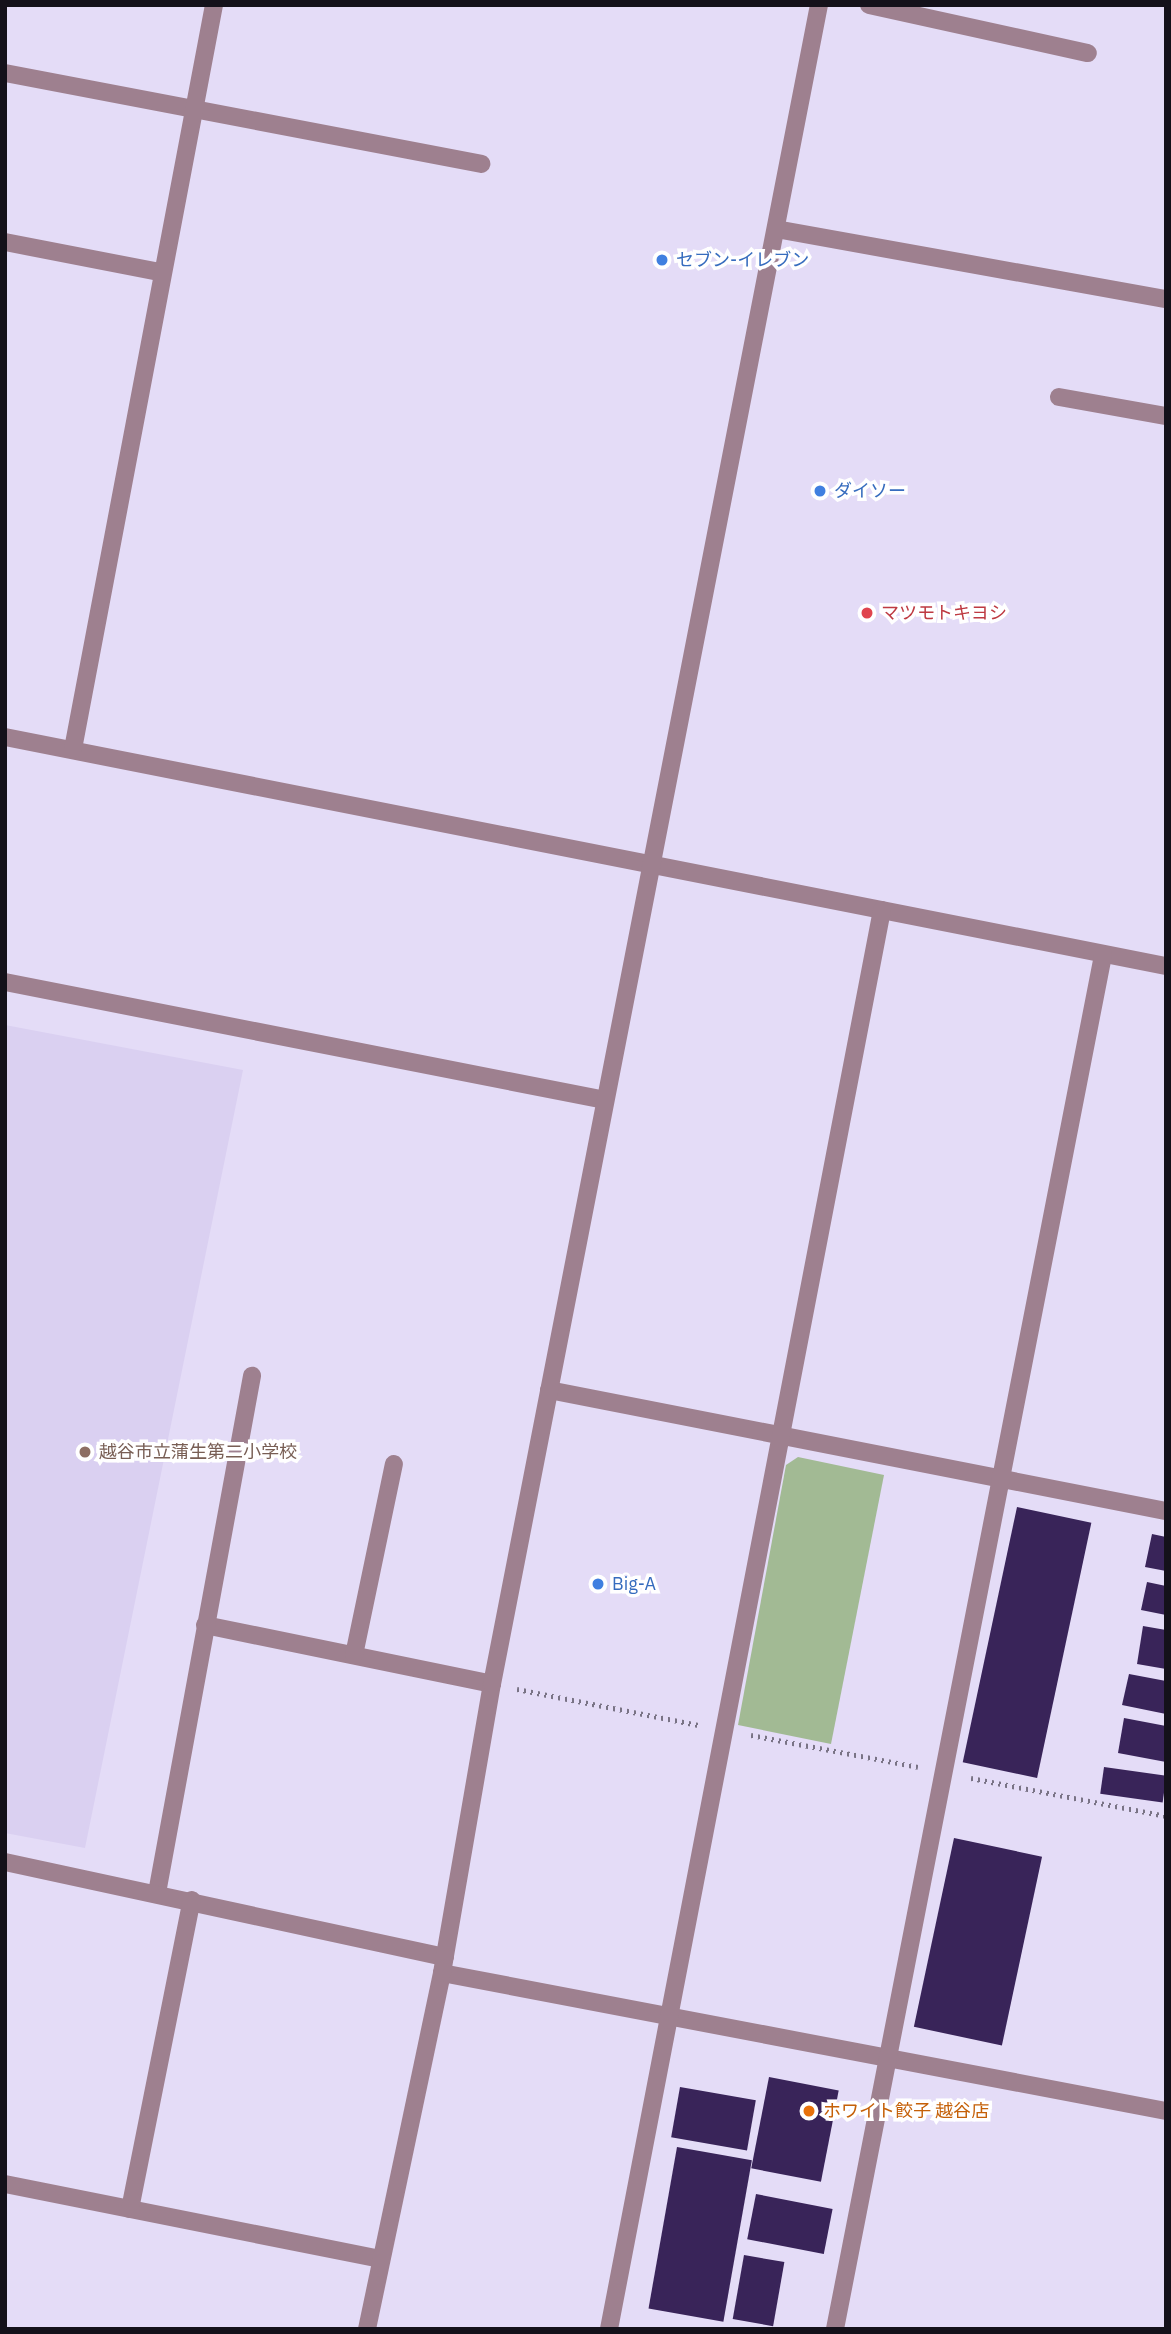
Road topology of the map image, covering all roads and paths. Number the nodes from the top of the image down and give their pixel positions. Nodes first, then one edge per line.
1 (214, 5) edge
2 (819, 5) edge
3 (869, 5) edge
4 (1088, 53) dead end
5 (5, 73) edge
6 (193, 108) junction
7 (481, 164) dead end
8 (775, 229) junction
9 (5, 242) edge
10 (160, 272) junction
11 (1166, 299) edge
12 (1059, 397) dead end
13 (1166, 416) edge
14 (5, 737) edge
15 (73, 749) junction
16 (656, 864) junction
17 (882, 910) junction
18 (1103, 955) junction
19 (1166, 966) edge
20 (5, 982) edge
21 (605, 1100) junction
22 (252, 1376) dead end
23 (549, 1390) junction
24 (783, 1439) junction
25 (394, 1464) dead end
26 (1002, 1479) junction
27 (1166, 1511) edge
28 (205, 1625) junction
29 (354, 1656) junction
30 (492, 1684) junction
31 (726, 1730) junction
32 (944, 1772) junction
33 (1166, 1816) edge
34 (5, 1862) edge
35 (157, 1893) junction
36 (192, 1900) junction
37 (444, 1965) junction
38 (670, 2021) junction
39 (888, 2056) junction
40 (1166, 2111) edge
41 (5, 2184) edge
42 (130, 2209) junction
43 (381, 2259) junction
44 (367, 2329) edge
45 (609, 2329) edge
46 (835, 2329) edge

1 - 6 street
2 - 8 street
3 - 4 street
5 - 6 street
6 - 7 street
6 - 10 street
8 - 11 street
8 - 16 street
9 - 10 street
10 - 15 street
12 - 13 street
14 - 15 street
15 - 16 street
16 - 17 street
16 - 21 street
17 - 18 street
17 - 24 street
18 - 19 street
18 - 26 street
20 - 21 street
21 - 23 street
22 - 28 street
23 - 24 street
23 - 30 street
24 - 26 street
24 - 31 street
25 - 29 street
26 - 27 street
26 - 32 street
28 - 29 street
28 - 35 street
29 - 30 street
30 - 31 path
30 - 37 street
31 - 32 path
31 - 38 street
32 - 33 path
32 - 39 street
34 - 35 street
35 - 36 street
36 - 37 street
36 - 42 street
37 - 38 street
37 - 43 street
38 - 39 street
38 - 45 street
39 - 40 street
39 - 46 street
41 - 42 street
42 - 43 street
43 - 44 street

